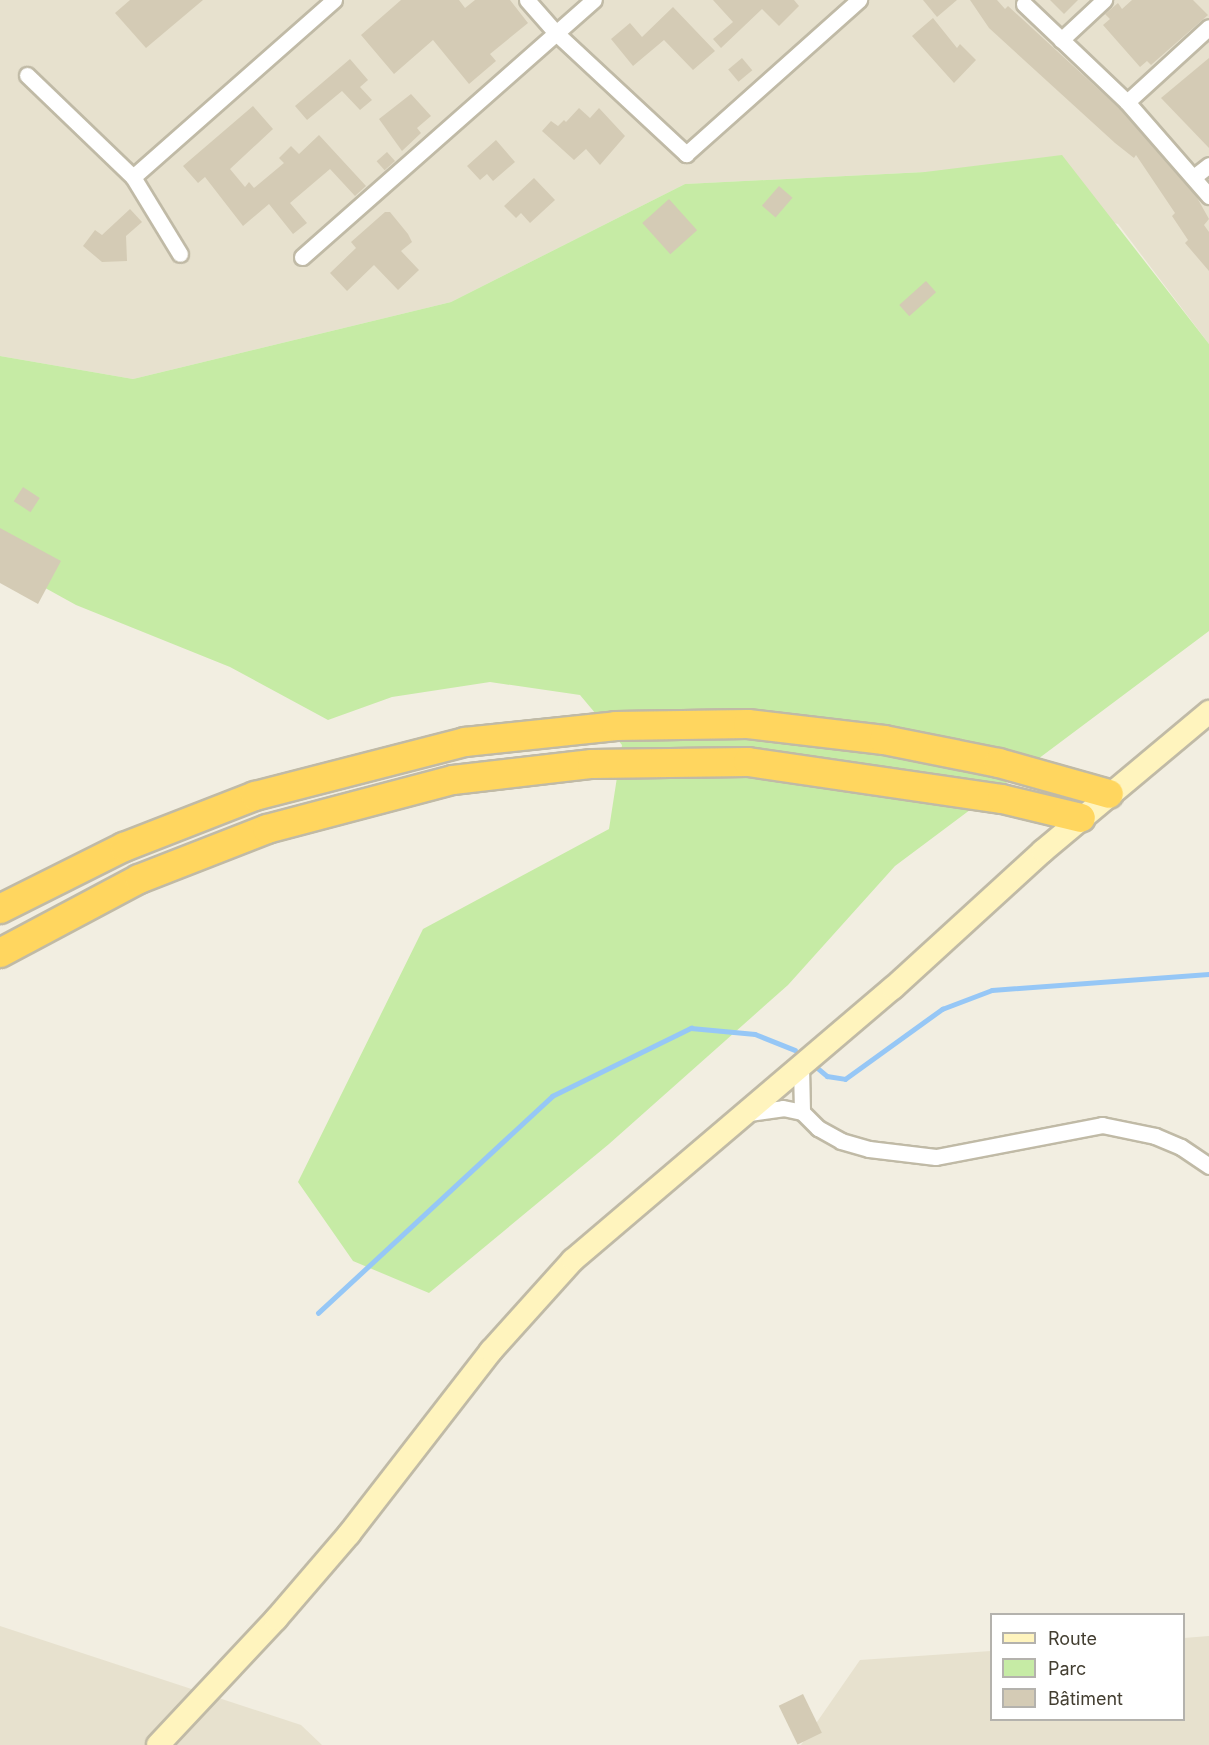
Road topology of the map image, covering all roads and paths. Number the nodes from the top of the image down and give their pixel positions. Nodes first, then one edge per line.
1 (333, 0) edge
2 (527, 0) edge
3 (594, 0) edge
4 (859, 0) edge
5 (1104, 0) edge
6 (1024, 4) dead end
7 (1209, 27) edge
8 (556, 33) junction
9 (1061, 40) junction
10 (27, 75) dead end
11 (1127, 102) junction
12 (1209, 165) edge
13 (1195, 176) junction
14 (133, 177) junction
15 (1209, 196) edge
16 (180, 255) dead end
17 (302, 257) dead end
18 (1209, 712) edge
19 (1109, 794) junction
20 (1081, 818) junction
21 (0, 909) edge
22 (0, 953) edge
23 (801, 1067) junction
24 (802, 1112) junction
25 (747, 1114) junction
26 (1209, 1166) edge
27 (158, 1745) edge

1 - 14 street
2 - 8 street
3 - 8 street
4 - 8 street
5 - 9 street
6 - 9 street
7 - 11 street
8 - 17 street
9 - 11 street
10 - 14 street
11 - 13 street
12 - 13 street
13 - 15 street
14 - 16 street
18 - 19 street
19 - 20 street
19 - 21 highway
20 - 22 highway
20 - 23 street
23 - 24 street
23 - 25 street
24 - 25 street
24 - 26 street
25 - 27 street

